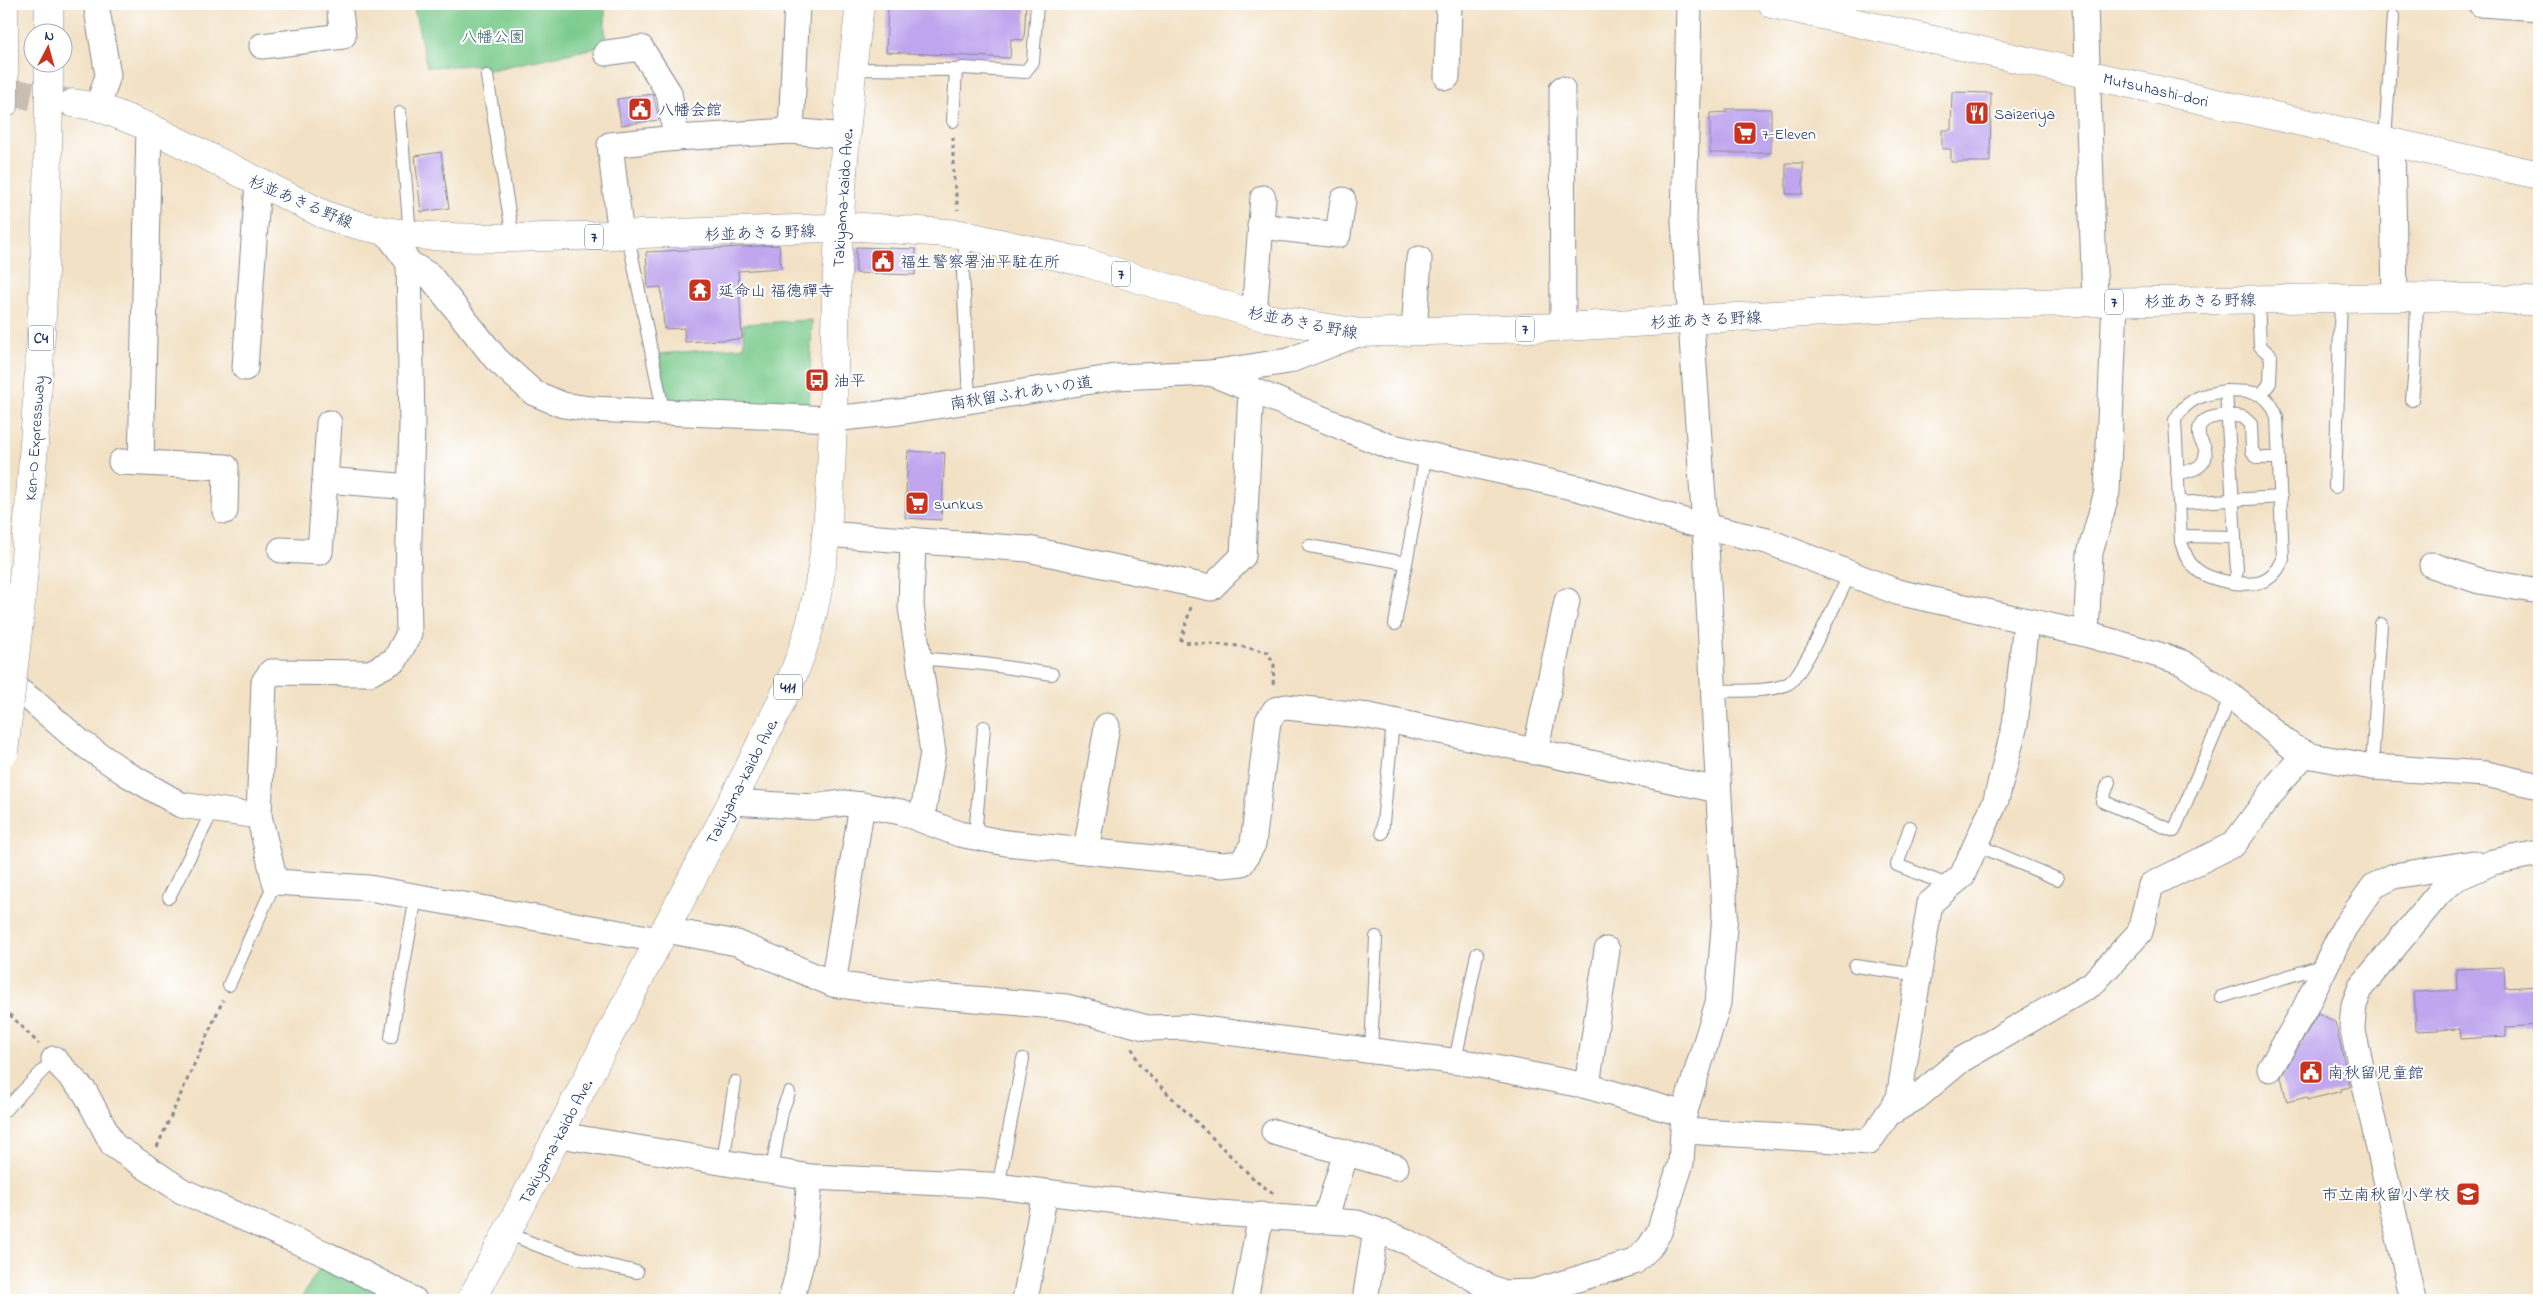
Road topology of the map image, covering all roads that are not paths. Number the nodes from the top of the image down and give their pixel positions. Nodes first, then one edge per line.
1 (4, 4) edge
2 (49, 4) edge
3 (96, 4) edge
4 (339, 4) edge
5 (797, 4) edge
6 (860, 4) edge
7 (1037, 4) edge
8 (1449, 4) edge
9 (1688, 4) edge
10 (1772, 4) edge
11 (2085, 4) edge
12 (2481, 4) edge
13 (2539, 8) edge
14 (2393, 16) dead end
15 (49, 22) edge
16 (262, 46) dead end
17 (606, 53) dead end
18 (851, 69) junction
19 (956, 70) junction
20 (49, 72) edge
21 (2089, 74) junction
22 (487, 76) dead end
23 (1447, 77) dead end
24 (1562, 89) dead end
25 (4, 104) edge
26 (86, 105) joint
27 (400, 113) dead end
28 (953, 121) road end
29 (149, 127) junction
30 (791, 131) junction
31 (845, 136) junction
32 (676, 138) junction
33 (2388, 142) junction
34 (2539, 175) edge
35 (258, 184) junction
36 (1263, 198) dead end
37 (1343, 200) dead end
38 (1260, 226) junction
39 (838, 229) junction
40 (398, 234) junction
41 (963, 234) junction
42 (625, 236) junction
43 (513, 238) junction
44 (1419, 258) dead end
45 (409, 263) junction
46 (2406, 297) junction
47 (2341, 298) junction
48 (2258, 299) junction
49 (2105, 302) junction
50 (2539, 302) edge
51 (1254, 314) junction
52 (1690, 320) junction
53 (1563, 327) junction
54 (1414, 332) junction
55 (1360, 334) junction
56 (246, 368) dead end
57 (1210, 373) junction
58 (1250, 388) junction
59 (2226, 392) junction
60 (2261, 395) junction
61 (969, 400) junction
62 (2412, 400) dead end
63 (663, 410) junction
64 (2227, 415) junction
65 (832, 419) junction
66 (329, 423) dead end
67 (1426, 454) junction
68 (2279, 458) junction
69 (2177, 473) junction
70 (325, 480) junction
71 (411, 487) junction
72 (2335, 487) dead end
73 (2280, 497) junction
74 (2232, 500) junction
75 (2179, 503) junction
76 (225, 511) dead end
77 (1705, 526) junction
78 (825, 534) junction
79 (2181, 536) junction
80 (2235, 537) junction
81 (913, 540) junction
82 (1309, 546) dead end
83 (281, 550) dead end
84 (1406, 563) junction
85 (2432, 565) dead end
86 (1850, 574) junction
87 (2234, 583) junction
88 (2539, 591) edge
89 (1567, 601) dead end
90 (2026, 621) junction
91 (1395, 624) dead end
92 (2381, 624) dead end
93 (2086, 634) junction
94 (919, 658) junction
95 (1052, 674) dead end
96 (4, 680) edge
97 (1713, 691) junction
98 (2231, 696) junction
99 (1393, 722) junction
100 (1107, 726) dead end
101 (984, 727) dead end
102 (4, 752) edge
103 (1535, 752) junction
104 (2306, 753) junction
105 (2372, 767) junction
106 (2109, 782) dead end
107 (2539, 786) edge
108 (1718, 790) junction
109 (732, 802) junction
110 (862, 805) junction
111 (213, 810) junction
112 (259, 816) junction
113 (922, 818) junction
114 (1910, 827) dead end
115 (1382, 833) dead end
116 (975, 837) junction
117 (1976, 845) junction
118 (1086, 851) junction
119 (2530, 854) edge
120 (2058, 879) dead end
121 (275, 882) junction
122 (1950, 886) junction
123 (169, 897) dead end
124 (416, 897) junction
125 (662, 935) junction
126 (1376, 937) dead end
127 (1607, 950) dead end
128 (1477, 954) dead end
129 (2328, 964) junction
130 (1855, 966) dead end
131 (1918, 975) junction
132 (833, 984) junction
133 (229, 985) road end
134 (2221, 996) dead end
135 (391, 1037) dead end
136 (1370, 1051) junction
137 (54, 1059) joint
138 (1023, 1059) dead end
139 (1455, 1062) junction
140 (2270, 1070) dead end
141 (735, 1082) dead end
142 (1587, 1086) junction
143 (789, 1093) dead end
144 (4, 1111) edge
145 (1888, 1114) junction
146 (1684, 1123) junction
147 (1274, 1132) dead end
148 (560, 1135) junction
149 (1346, 1153) junction
150 (722, 1162) junction
151 (1396, 1167) dead end
152 (772, 1170) junction
153 (810, 1176) junction
154 (998, 1187) junction
155 (1045, 1193) junction
156 (1261, 1216) junction
157 (1325, 1220) junction
158 (1376, 1230) junction
159 (508, 1232) junction
160 (637, 1272) dead end
161 (1502, 1296) edge
162 (414, 1300) edge
163 (471, 1300) edge
164 (792, 1300) edge
165 (1025, 1300) edge
166 (1245, 1300) edge
167 (1365, 1300) edge
168 (2413, 1300) edge

1 - 25 main road
2 - 15 main road
3 - 26 street
4 - 16 street
5 - 30 street
6 - 18 main road, Takiyama-kaido Ave. / 411
7 - 19 lane
8 - 23 street
9 - 52 street
10 - 21 main road, Mutsuhashi-dori
11 - 21 street
12 - 13 street
14 - 33 lane
17 - 32 street
18 - 19 lane
18 - 31 main road, Takiyama-kaido Ave. / 411
19 - 28 lane
20 - 102 main road, Ken-O Expressway / C4, bridge
21 - 33 main road, Mutsuhashi-dori
21 - 49 street
22 - 43 lane
24 - 53 street
26 - 29 main road, 杉並あきる野線 / 7
27 - 40 lane
29 - 35 main road, 杉並あきる野線 / 7
29 - 76 street
30 - 31 street
30 - 32 street
31 - 39 main road, Takiyama-kaido Ave. / 411
32 - 42 street
33 - 34 main road, Mutsuhashi-dori
33 - 46 street
35 - 40 main road, 杉並あきる野線 / 7
35 - 56 street
36 - 38 street
37 - 38 street
38 - 51 street
39 - 41 main road, 杉並あきる野線 / 7
39 - 42 main road, 杉並あきる野線 / 7
39 - 65 main road, Takiyama-kaido Ave. / 411
40 - 43 main road, 杉並あきる野線 / 7
40 - 45 street
41 - 51 main road, 杉並あきる野線 / 7
41 - 61 lane
42 - 43 main road, 杉並あきる野線 / 7
42 - 63 lane
44 - 54 street
45 - 63 street, 南秋留ふれあいの道
45 - 71 street
46 - 47 main road, 杉並あきる野線 / 7
46 - 50 main road, 杉並あきる野線 / 7
46 - 62 lane
47 - 48 main road, 杉並あきる野線 / 7
47 - 72 lane
48 - 49 main road, 杉並あきる野線 / 7
48 - 60 lane
49 - 52 main road, 杉並あきる野線 / 7
49 - 93 street
51 - 55 main road, 杉並あきる野線 / 7
52 - 53 main road, 杉並あきる野線 / 7
52 - 77 street
53 - 54 main road, 杉並あきる野線 / 7
54 - 55 main road, 杉並あきる野線 / 7
55 - 57 street, 南秋留ふれあいの道
57 - 58 street
57 - 61 street, 南秋留ふれあいの道
58 - 67 street
58 - 81 street
59 - 60 lane
59 - 64 lane
59 - 69 lane
60 - 68 lane
61 - 65 street, 南秋留ふれあいの道
63 - 65 street, 南秋留ふれあいの道
64 - 68 lane
64 - 69 lane
64 - 74 lane
65 - 78 main road, Takiyama-kaido Ave. / 411
66 - 70 street
67 - 77 street
67 - 84 lane
68 - 73 lane
69 - 75 lane
70 - 71 street
70 - 83 street
71 - 112 street
73 - 74 lane
73 - 87 lane
74 - 75 lane
74 - 80 lane
75 - 79 lane
77 - 86 street
77 - 97 street
78 - 81 street
78 - 109 main road, Takiyama-kaido Ave. / 411
79 - 80 lane
79 - 87 lane
80 - 87 lane
81 - 94 street
82 - 84 lane
84 - 91 lane
85 - 88 street
86 - 90 street
86 - 97 lane
89 - 103 street
90 - 93 street
90 - 117 street
92 - 105 lane
93 - 98 street
94 - 95 lane
94 - 113 street
96 - 111 street
97 - 108 street
98 - 104 street
98 - 106 lane
99 - 103 street
99 - 115 lane
99 - 118 street
100 - 118 street
101 - 116 lane
103 - 108 street
104 - 105 street
104 - 145 street
105 - 107 street
108 - 146 street
109 - 110 street
109 - 125 main road, Takiyama-kaido Ave. / 411
110 - 113 street
110 - 132 street
111 - 112 street
111 - 123 lane
112 - 121 street
113 - 116 street
114 - 122 lane
116 - 118 street
117 - 120 lane
117 - 122 street
119 - 129 street
119 - 168 street
121 - 124 street
121 - 133 lane
122 - 131 street
124 - 125 street
124 - 135 lane
125 - 132 street
125 - 148 main road, Takiyama-kaido Ave. / 411
126 - 136 lane
127 - 142 street
128 - 139 lane
129 - 134 lane
129 - 140 street
130 - 131 lane
131 - 145 street
132 - 136 street
136 - 139 street
137 - 144 lane
137 - 162 street
138 - 154 lane
139 - 142 street
141 - 150 lane
142 - 146 street
143 - 152 lane
145 - 146 street
146 - 161 street
147 - 149 street
148 - 150 street
148 - 159 main road, Takiyama-kaido Ave. / 411
149 - 151 street
149 - 157 street
150 - 152 street
152 - 153 street
153 - 154 street
153 - 164 street
154 - 155 street
155 - 156 street
155 - 165 street
156 - 157 street
156 - 166 street
157 - 158 street
158 - 161 street
158 - 167 street
159 - 160 lane
159 - 163 main road, Takiyama-kaido Ave. / 411

